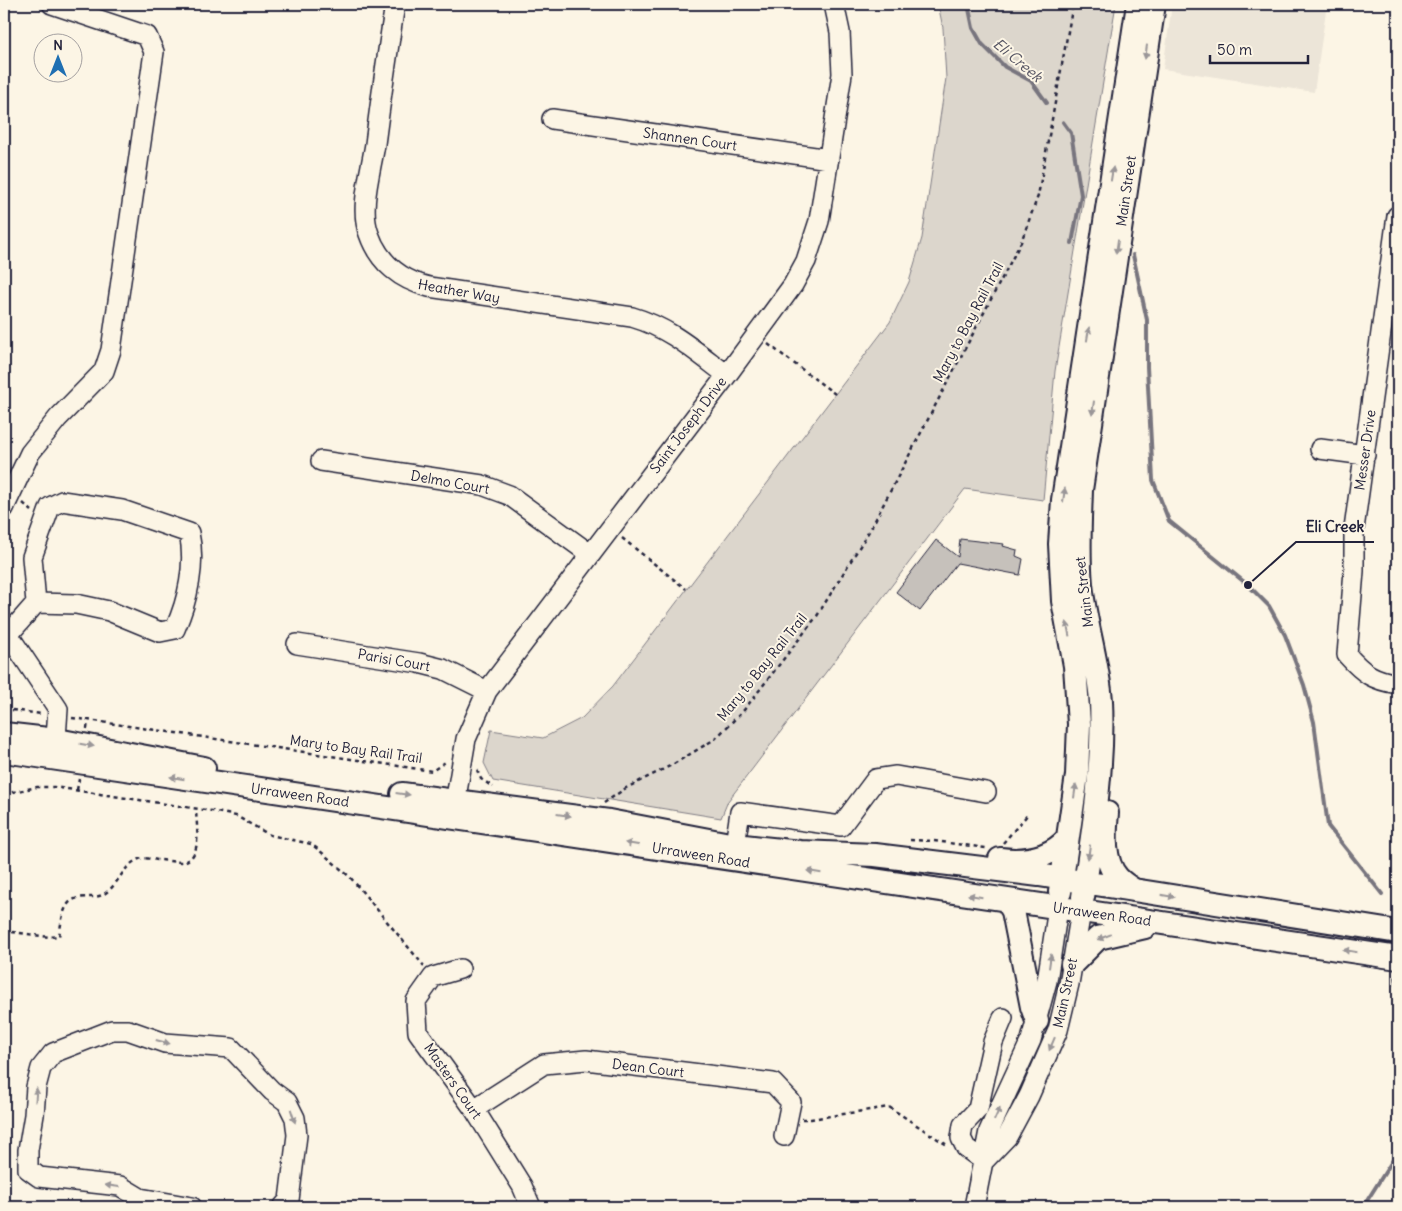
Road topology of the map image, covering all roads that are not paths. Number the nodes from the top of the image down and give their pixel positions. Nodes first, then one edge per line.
1 (52, 4) edge
2 (395, 4) edge
3 (834, 4) edge
4 (1138, 4) edge
5 (1154, 4) edge
6 (552, 119) dead end
7 (829, 159) junction
8 (1397, 216) edge
9 (727, 375) junction
10 (1320, 449) dead end
11 (1365, 455) junction
12 (321, 461) dead end
13 (4, 508) edge
14 (590, 554) junction
15 (36, 603) junction
16 (6, 632) edge
17 (1090, 635) junction
18 (297, 644) dead end
19 (1398, 684) edge
20 (486, 691) junction
21 (4, 734) edge
22 (55, 749) junction
23 (4, 751) edge
24 (986, 792) dead end
25 (454, 808) junction
26 (1068, 839) junction
27 (735, 845) junction
28 (875, 855) junction
29 (1062, 878) junction
30 (1085, 883) junction
31 (1134, 890) junction
32 (1007, 901) junction
33 (1058, 908) junction
34 (1081, 911) junction
35 (1168, 924) junction
36 (1398, 932) edge
37 (1398, 958) edge
38 (1072, 964) junction
39 (460, 969) dead end
40 (1003, 1018) dead end
41 (1036, 1021) junction
42 (474, 1109) junction
43 (784, 1136) dead end
44 (984, 1161) junction
45 (192, 1207) edge
46 (283, 1207) edge
47 (530, 1207) edge
48 (974, 1207) edge

1 - 13 street
2 - 9 street, Heather Way
3 - 7 street, Saint Joseph Drive
26 -> 4 main road, Main Street
5 -> 17 main road, Main Street
6 - 7 street, Shannen Court
7 - 9 street, Saint Joseph Drive
8 - 11 street, Messer Drive
9 - 14 street, Saint Joseph Drive
10 - 11 street
11 - 19 street, Messer Drive
12 - 14 street, Delmo Court
14 - 20 street, Saint Joseph Drive
15 - 15 street
15 - 16 street
16 - 22 street
17 -> 30 main road, Main Street
17 - 31 main road
18 - 20 street, Parisi Court
20 - 25 street, Saint Joseph Drive
21 - 22 main road, Urraween Road
22 - 23 main road, Urraween Road
22 - 25 main road, Urraween Road
24 - 27 street
25 -> 27 main road, Urraween Road
32 -> 25 main road, Urraween Road
26 - 28 main road
26 - 29 main road, Main Street
27 - 28 main road, Urraween Road
28 - 29 main road, Urraween Road
29 - 30 main road, Urraween Road
29 - 33 main road, Main Street
30 - 31 main road, Urraween Road
30 - 34 main road, Main Street
31 -> 36 main road, Urraween Road
32 - 33 main road, Urraween Road
32 - 41 main road
33 - 34 main road, Urraween Road
41 -> 33 street, Main Street
34 - 35 main road, Urraween Road
34 - 38 street, Main Street
37 -> 35 main road, Urraween Road
35 -> 38 main road
38 -> 44 street, Main Street
39 - 42 street, Masters Court
40 - 44 street
44 -> 41 street, Main Street
42 - 43 street, Dean Court
42 - 47 street, Masters Court
44 - 48 street, Main Street
45 -> 46 street

